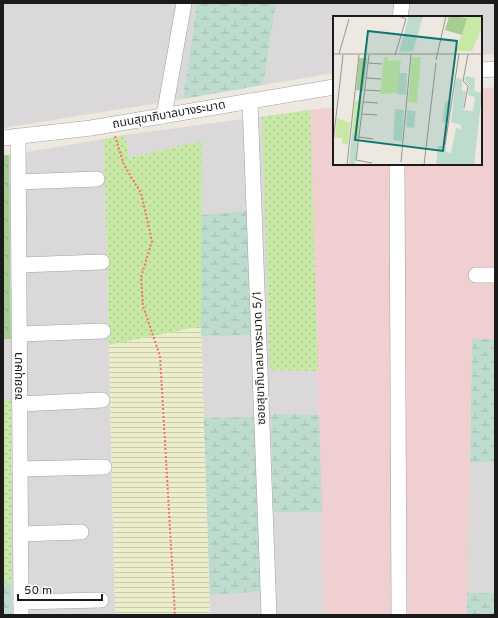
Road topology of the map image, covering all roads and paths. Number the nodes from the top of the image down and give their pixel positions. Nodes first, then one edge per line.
1 (184, 3) edge
2 (402, 3) edge
3 (400, 16) edge
4 (495, 69) edge
5 (482, 70) edge
6 (333, 87) edge
7 (250, 101) junction
8 (164, 116) junction
9 (112, 125) junction
10 (18, 136) junction
11 (3, 138) edge
12 (397, 165) edge
13 (97, 179) dead end
14 (18, 182) junction
15 (102, 262) dead end
16 (19, 265) junction
17 (476, 275) dead end
18 (495, 275) edge
19 (103, 331) dead end
20 (19, 334) junction
21 (102, 400) dead end
22 (20, 404) junction
23 (104, 466) dead end
24 (20, 469) junction
25 (81, 532) dead end
26 (20, 534) junction
27 (101, 600) dead end
28 (21, 608) edge
29 (174, 615) edge
30 (269, 615) edge
31 (399, 615) edge

1 - 8 street
2 - 3 street
4 - 5 street
6 - 7 street, ถนนสุขาภิบาลบางระมาด
7 - 8 street, ถนนสุขาภิบาลบางระมาด
7 - 30 street, ซอยสุขาภิบาลบางระมาด 5/1
8 - 9 street, ถนนสุขาภิบาลบางระมาด
9 - 10 street, ถนนสุขาภิบาลบางระมาด
9 - 29 path
10 - 11 street, ถนนสุขาภิบาลบางระมาด
10 - 14 street, ซอยบุษบา
12 - 31 street
13 - 14 street
14 - 16 street, ซอยบุษบา
15 - 16 street
16 - 20 street, ซอยบุษบา
17 - 18 street
19 - 20 street
20 - 22 street, ซอยบุษบา
21 - 22 street
22 - 24 street, ซอยบุษบา
23 - 24 street
24 - 26 street, ซอยบุษบา
25 - 26 street
26 - 28 street, ซอยบุษบา
27 - 28 street

